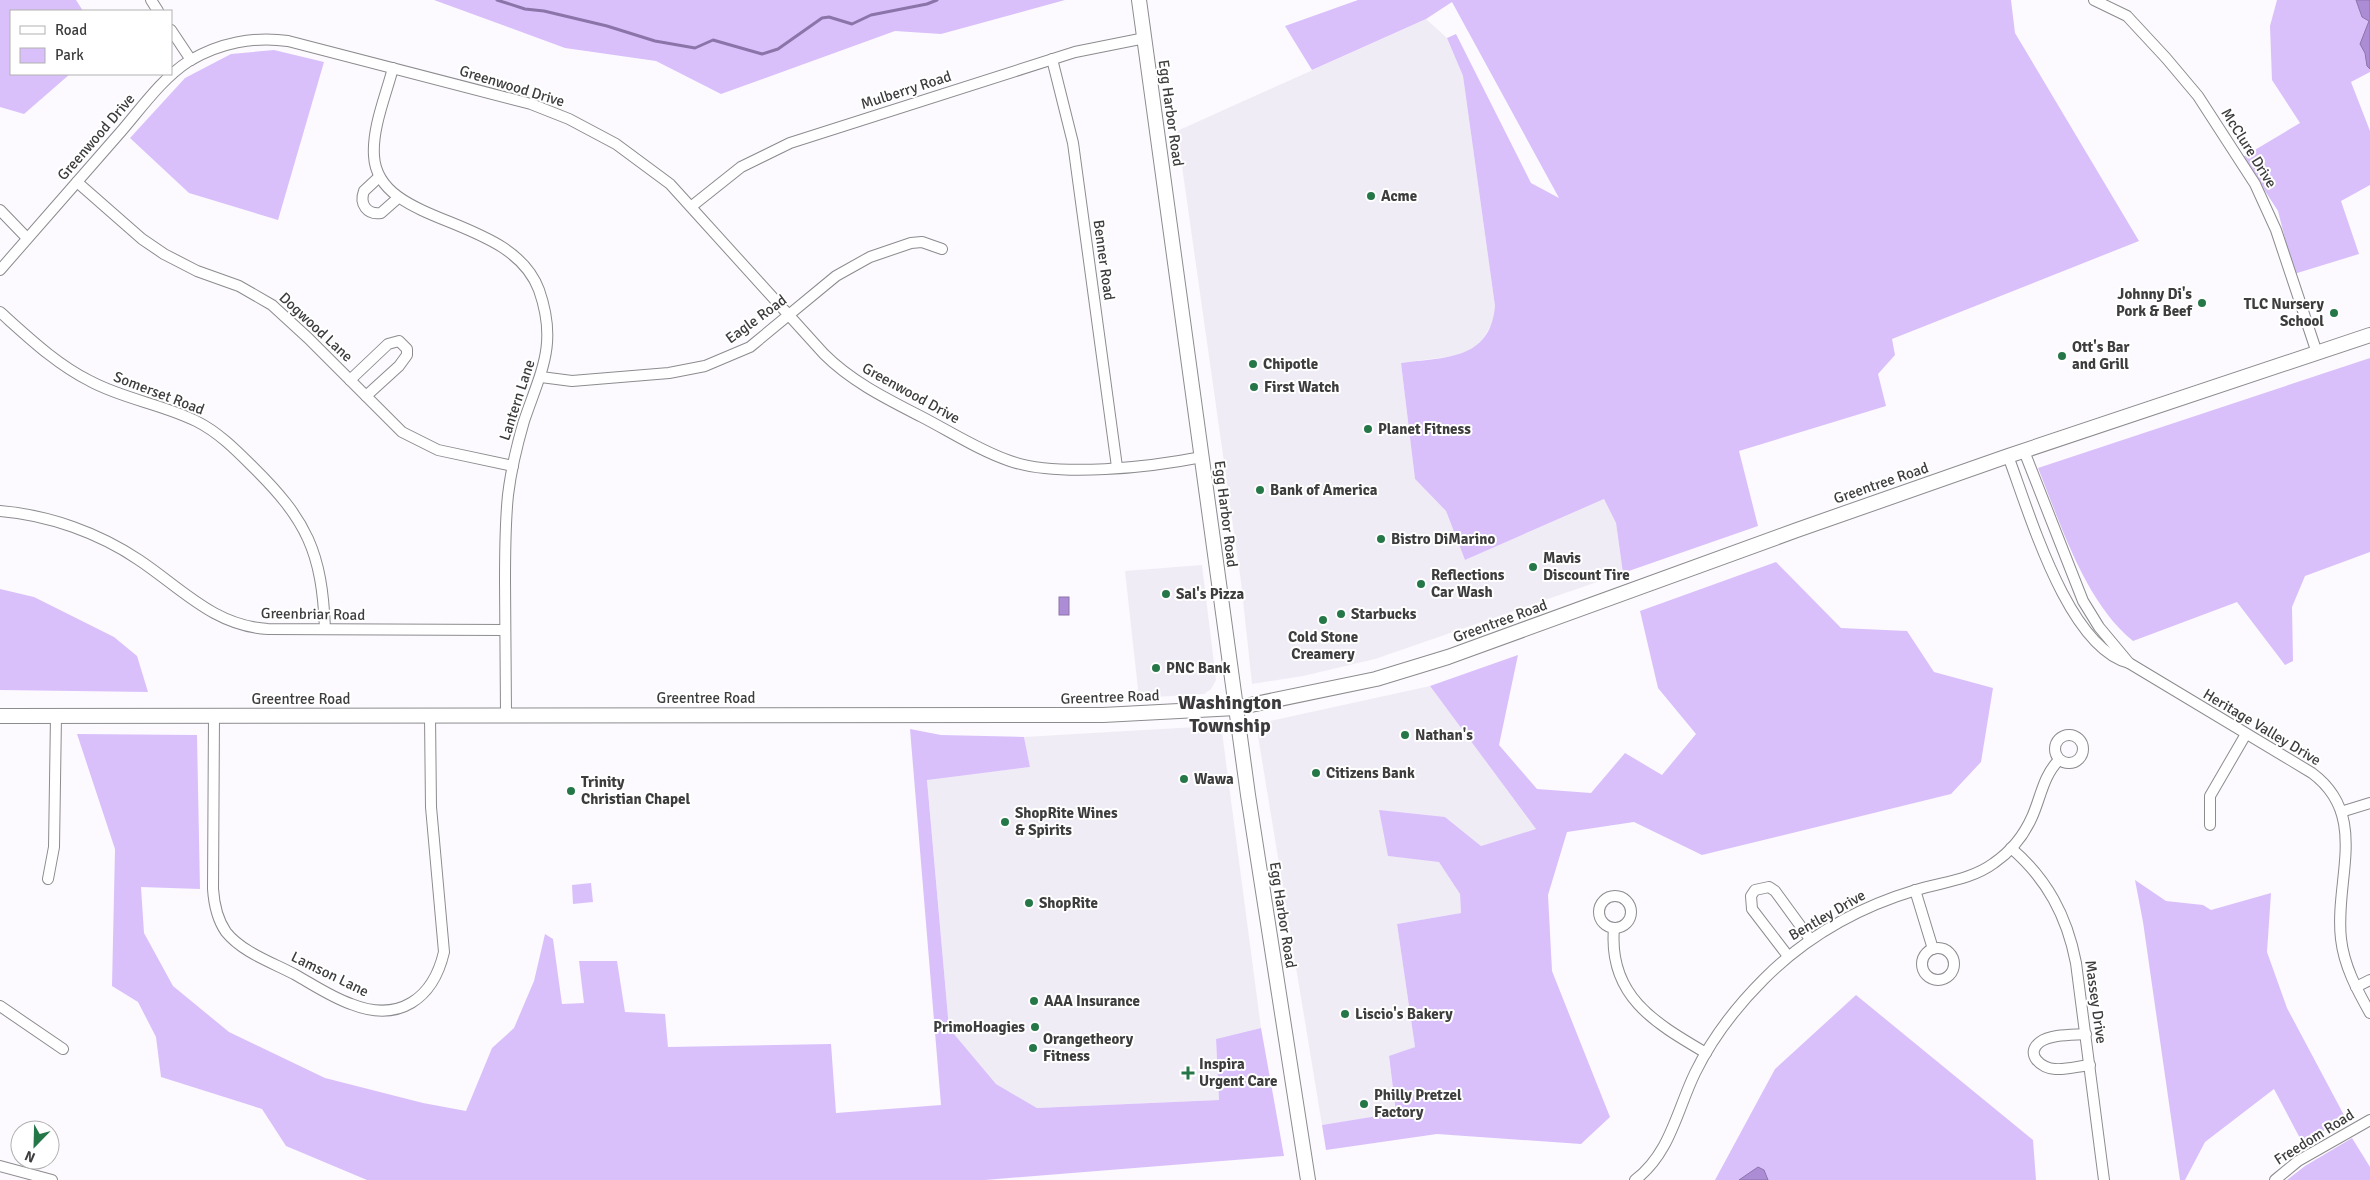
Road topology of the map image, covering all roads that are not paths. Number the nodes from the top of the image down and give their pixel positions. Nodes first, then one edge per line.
1 (1140, 0) edge
2 (2094, 0) edge
3 (172, 32) edge
4 (1144, 38) junction
5 (191, 60) junction
6 (1052, 60) junction
7 (393, 68) junction
8 (380, 177) junction
9 (77, 182) junction
10 (398, 198) junction
11 (692, 206) junction
12 (0, 210) edge
13 (27, 238) junction
14 (942, 249) dead end
15 (0, 270) edge
16 (0, 312) edge
17 (789, 315) junction
18 (2370, 335) edge
19 (2317, 353) junction
20 (541, 377) junction
21 (350, 380) junction
22 (366, 396) junction
23 (2024, 451) junction
24 (2008, 456) junction
25 (1202, 457) junction
26 (513, 466) junction
27 (1118, 467) junction
28 (0, 511) edge
29 (325, 629) junction
30 (505, 630) junction
31 (2129, 664) junction
32 (1236, 708) junction
33 (506, 714) junction
34 (214, 715) junction
35 (0, 716) edge
36 (56, 716) junction
37 (430, 716) junction
38 (2246, 734) junction
39 (2059, 760) dead end
40 (2370, 803) edge
41 (2344, 811) junction
42 (2210, 825) dead end
43 (2011, 848) junction
44 (48, 879) dead end
45 (1915, 890) junction
46 (1614, 928) dead end
47 (1810, 939) junction
48 (1933, 949) dead end
49 (1788, 956) junction
50 (2370, 980) edge
51 (2356, 987) junction
52 (0, 1006) edge
53 (2370, 1013) edge
54 (2086, 1034) junction
55 (63, 1049) dead end
56 (1706, 1053) junction
57 (2090, 1065) junction
58 (2370, 1120) edge
59 (0, 1166) edge
60 (52, 1180) edge
61 (1308, 1180) edge
62 (1635, 1180) edge
63 (2104, 1180) edge
64 (2275, 1180) edge

1 - 4 street, Egg Harbor Road
2 - 19 street, McClure Drive
3 - 5 street
4 - 6 street, Mulberry Road
4 - 25 street, Egg Harbor Road
5 - 7 street, Greenwood Drive
5 - 9 street, Greenwood Drive
6 - 11 street, Mulberry Road
6 - 27 street, Benner Road
7 - 8 street, Lantern Lane
7 - 11 street, Greenwood Drive
8 - 10 street, Lantern Lane
8 - 10 street
9 - 13 street, Greenwood Drive
9 - 21 street, Dogwood Lane
10 - 20 street, Lantern Lane
11 - 17 street, Greenwood Drive
12 - 13 street
13 - 15 street, Greenwood Drive
14 - 17 street, Eagle Road
16 - 29 street, Somerset Road
17 - 20 street, Eagle Road
17 - 27 street, Greenwood Drive
18 - 19 street, Greentree Road
19 - 23 street, Greentree Road
20 - 26 street, Lantern Lane
21 - 22 street, Dogwood Lane
21 - 22 street
22 - 26 street, Dogwood Lane
23 - 24 street, Greentree Road
23 - 31 street, Heritage Valley Drive
24 - 31 street, Heritage Valley Drive
24 - 32 street, Greentree Road
25 - 27 street, Greenwood Drive
25 - 32 street, Egg Harbor Road
26 - 30 street, Lantern Lane
28 - 29 street, Greenbriar Road
29 - 30 street, Greenbriar Road
30 - 33 street, Lantern Lane
31 - 38 street, Heritage Valley Drive
32 - 33 street, Greentree Road
32 - 61 street, Egg Harbor Road
33 - 37 street, Greentree Road
34 - 36 street, Greentree Road
34 - 37 street, Greentree Road
34 - 37 street, Lamson Lane
35 - 36 street, Greentree Road
36 - 44 street
38 - 41 street, Heritage Valley Drive
38 - 42 street
39 - 43 street, Bentley Drive
40 - 41 street
41 - 51 street, Heritage Valley Drive
43 - 45 street, Bentley Drive
43 - 54 street, Massey Drive
45 - 47 street, Bentley Drive
45 - 48 street
46 - 56 street
47 - 49 street, Bentley Drive
47 - 49 street
49 - 56 street, Bentley Drive
50 - 51 street
51 - 53 street, Heritage Valley Drive
52 - 55 street
54 - 57 street, Massey Drive
54 - 57 street
56 - 62 street, Bentley Drive
57 - 63 street, Massey Drive
58 - 64 street, Freedom Road
59 - 60 street

